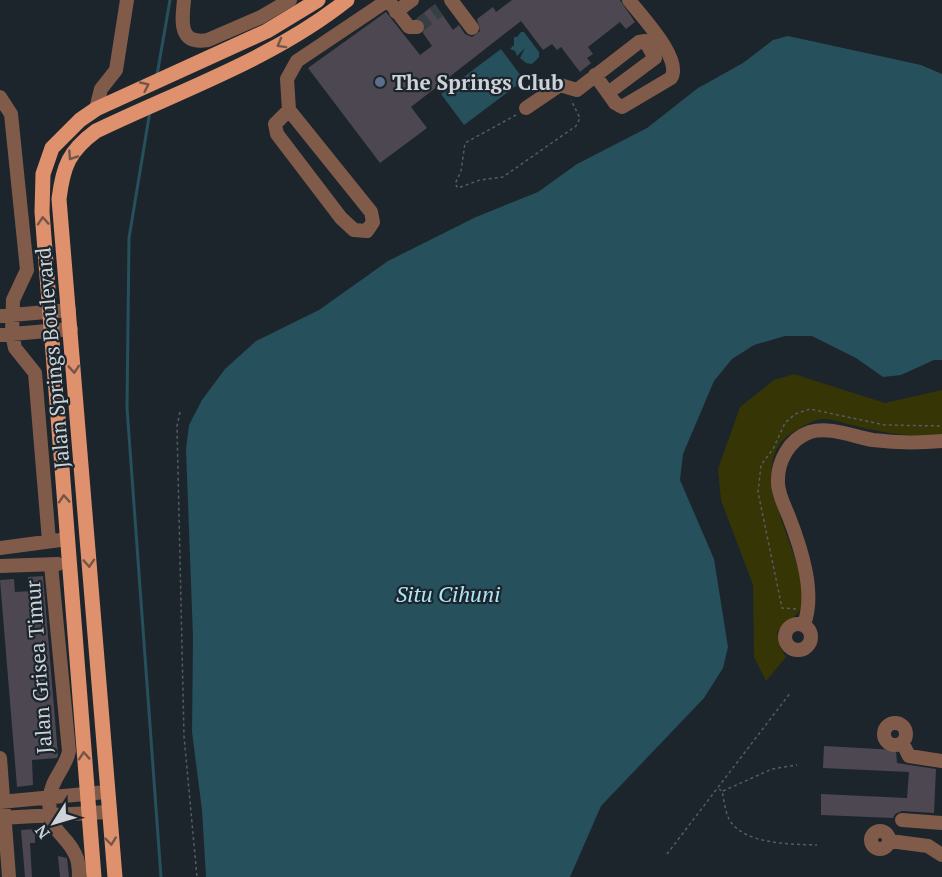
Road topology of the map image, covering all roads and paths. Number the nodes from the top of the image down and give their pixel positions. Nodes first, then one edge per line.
1 (127, 0) edge
2 (184, 0) edge
3 (290, 0) edge
4 (318, 0) edge
5 (347, 0) edge
6 (412, 0) edge
7 (451, 0) edge
8 (629, 0) edge
9 (439, 9) tunnel mouth
10 (396, 12) junction
11 (417, 27) dead end
12 (472, 28) dead end
13 (303, 32) junction
14 (316, 50) junction
15 (595, 75) junction
16 (560, 85) junction
17 (609, 93) junction
18 (0, 97) edge
19 (526, 108) joint
20 (96, 109) junction
21 (290, 110) junction
22 (69, 310) junction
23 (50, 312) junction
24 (5, 315) edge
25 (71, 329) junction
26 (51, 331) junction
27 (6, 335) edge
28 (180, 412) dead end
29 (942, 426) edge
30 (942, 441) edge
31 (68, 539) junction
32 (49, 541) junction
33 (0, 548) edge
34 (51, 565) junction
35 (69, 565) junction
36 (0, 566) edge
37 (809, 610) junction
38 (804, 624) dead end
39 (791, 692) dead end
40 (903, 744) dead end
41 (0, 758) edge
42 (942, 761) edge
43 (797, 765) dead end
44 (717, 788) junction
45 (722, 791) junction
46 (106, 792) junction
47 (87, 795) junction
48 (49, 798) junction
49 (2, 802) edge
50 (108, 812) junction
51 (88, 813) junction
52 (51, 815) junction
53 (2, 818) edge
54 (902, 820) dead end
55 (942, 823) edge
56 (890, 841) dead end
57 (817, 845) dead end
58 (667, 854) dead end
59 (942, 855) edge
60 (9, 877) edge
61 (79, 877) edge
62 (94, 877) edge
63 (115, 877) edge
64 (197, 877) edge

1 - 20 street
2 - 3 street
20 -> 4 main road, Jalan Springs Boulevard
5 - 13 main road, Jalan Springs Boulevard
6 - 10 street
7 - 9 street
7 - 12 street
8 - 17 street
10 - 11 street
10 - 14 street
13 - 14 street
13 -> 22 main road, Jalan Springs Boulevard
14 - 21 street
15 - 16 street
15 - 17 street
15 - 17 street
16 - 19 street
16 - 19 path
18 - 24 street
23 -> 20 main road, Jalan Springs Boulevard
21 - 21 street
22 - 23 street
22 - 25 main road, Jalan Springs Boulevard
23 - 24 street
23 - 26 main road, Jalan Springs Boulevard
24 - 27 street
25 - 26 street
25 -> 46 main road, Jalan Springs Boulevard
26 - 27 street
31 -> 26 main road, Jalan Springs Boulevard
27 - 32 street
28 - 64 path
29 - 37 path
30 - 37 street
31 - 32 street
31 - 35 main road, Jalan Springs Boulevard
32 - 33 street
34 - 35 street
34 - 36 street
34 - 48 street, Jalan Grisea Timur
47 -> 35 main road, Jalan Springs Boulevard
37 - 38 street
39 - 44 path
40 - 42 street
41 - 49 street
43 - 45 path
44 - 45 path
44 - 58 path
45 - 57 path
46 - 47 street
46 - 50 main road, Jalan Springs Boulevard
47 - 48 street
47 - 51 main road, Jalan Springs Boulevard
48 - 49 street
48 - 52 street
49 - 53 street
50 - 51 street
50 -> 63 main road, Jalan Springs Boulevard
51 - 52 street
51 - 62 main road, Jalan Springs Boulevard
52 - 53 street
52 - 61 street
53 - 60 street
54 - 55 street
56 - 59 street

